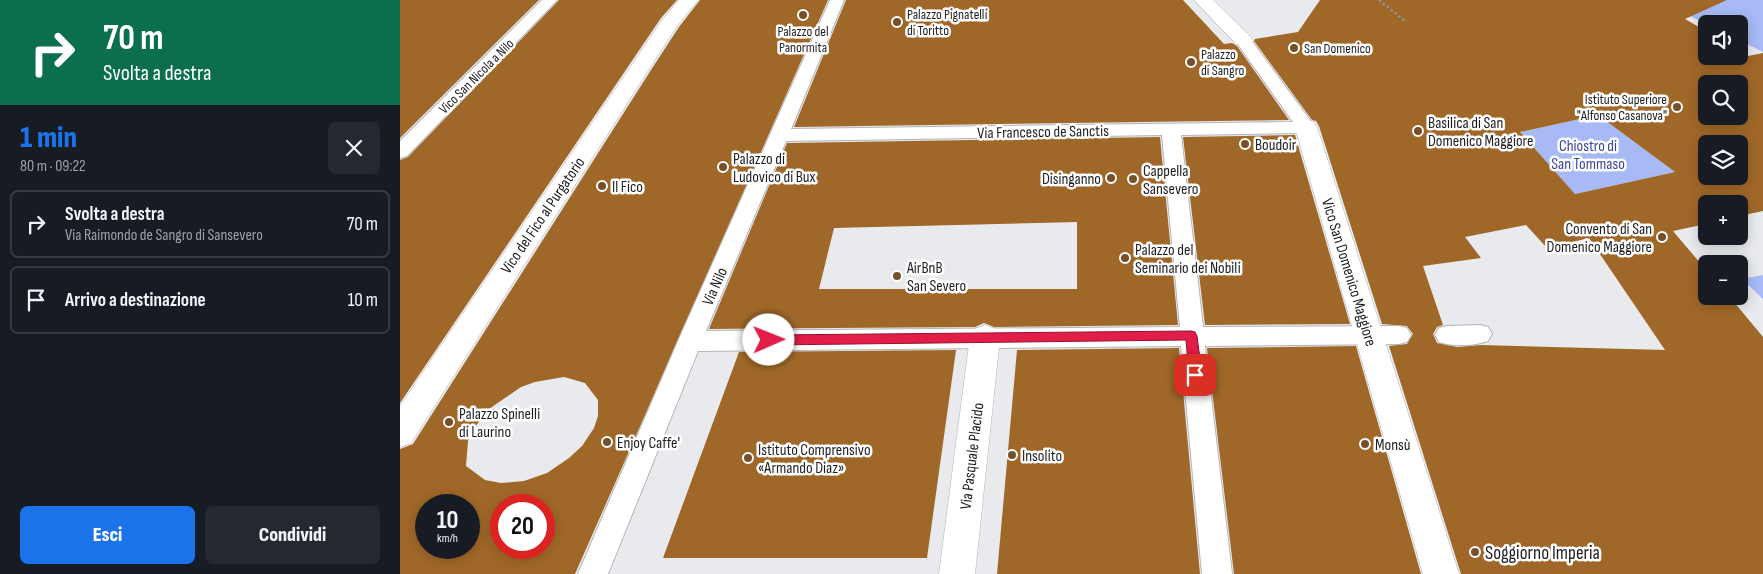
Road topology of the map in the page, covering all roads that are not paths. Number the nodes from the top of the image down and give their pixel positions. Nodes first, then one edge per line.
1 (550, 0) edge
2 (690, 0) edge
3 (837, 0) edge
4 (1203, 0) edge
5 (1243, 40) joint
6 (1306, 127) junction
7 (1171, 129) junction
8 (780, 135) junction
9 (400, 152) edge
10 (1480, 334) dead end
11 (1384, 335) junction
12 (1447, 335) dead end
13 (1191, 336) junction
14 (985, 337) junction
15 (690, 341) junction
16 (400, 433) edge
17 (593, 574) edge
18 (957, 574) edge
19 (1217, 574) edge
20 (1441, 574) edge

1 - 9 lane, Vico San Nicola a Nilo
2 - 16 street, Vico del Fico al Purgatorio
3 - 8 lane, Via Nilo
4 - 5 street, Vico San Domenico Maggiore
5 - 6 lane, Vico San Domenico Maggiore
6 - 7 lane, Via Francesco de Sanctis
6 - 11 street, Vico San Domenico Maggiore
7 - 8 lane, Via Francesco de Sanctis
7 - 13 lane
8 - 15 lane, Via Nilo
10 - 12 lane
11 - 13 lane
11 - 20 street, Vico San Domenico Maggiore
13 - 14 lane
13 - 19 lane
14 - 15 lane
14 - 18 street, Via Pasquale Placido
15 - 17 lane, Via Nilo

